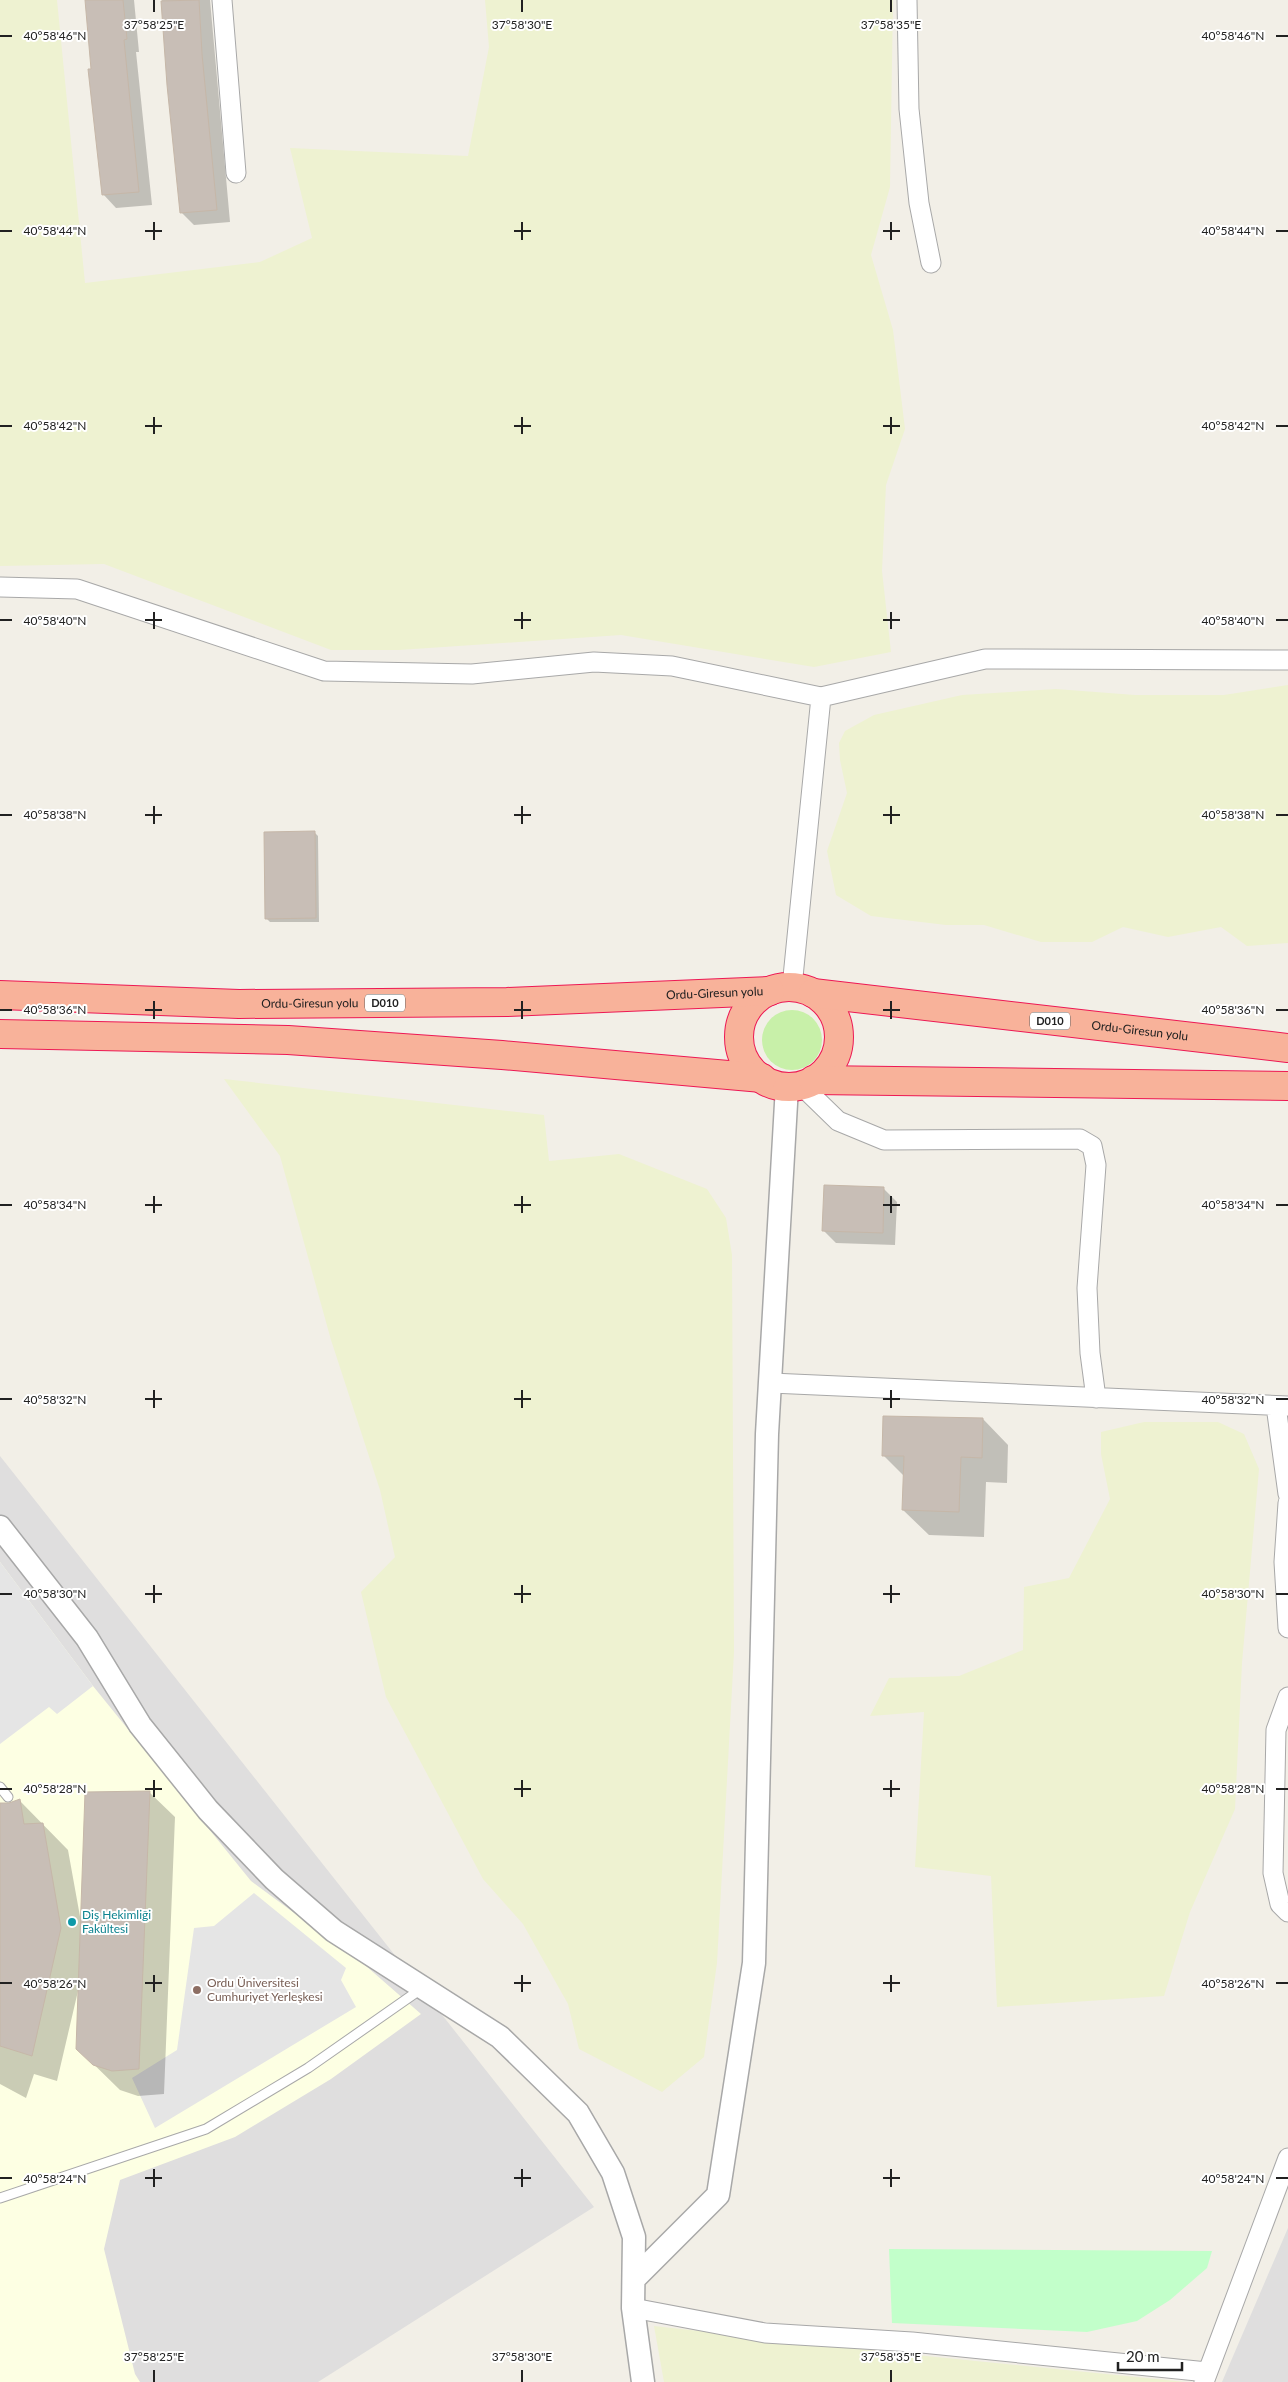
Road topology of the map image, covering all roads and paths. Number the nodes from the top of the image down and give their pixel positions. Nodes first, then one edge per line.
1 (222, 0) edge
2 (907, 0) edge
3 (236, 173) dead end
4 (930, 263) dead end
5 (0, 587) edge
6 (1288, 660) edge
7 (821, 697) junction
8 (791, 990) junction
9 (0, 995) edge
10 (0, 1034) edge
11 (1288, 1048) edge
12 (762, 1078) junction
13 (800, 1084) junction
14 (1288, 1086) edge
15 (771, 1383) junction
16 (1096, 1398) junction
17 (1282, 1406) edge
18 (1288, 1494) edge
19 (1288, 1503) edge
20 (0, 1527) edge
21 (1288, 1628) edge
22 (1288, 1697) edge
23 (0, 1787) edge
24 (8, 1797) dead end
25 (1288, 1912) edge
26 (424, 1987) junction
27 (1288, 2158) edge
28 (0, 2198) edge
29 (634, 2279) junction
30 (633, 2308) junction
31 (1206, 2377) edge
32 (643, 2382) edge

1 - 3 street
2 - 4 street
5 - 7 street
6 - 7 street
7 - 8 street
8 - 9 highway, Ordu-Giresun yolu / D010
8 - 11 highway, Ordu-Giresun yolu / D010
8 - 12 highway
8 - 13 highway
10 - 12 highway
12 - 13 highway
13 - 14 highway
13 - 15 street
13 - 16 street
15 - 16 street
15 - 29 street
16 - 17 street
17 - 18 street
19 - 21 street
20 - 26 street
22 - 25 street
23 - 24 lane
26 - 28 lane
26 - 29 street
27 - 31 street
29 - 30 street
30 - 31 street
30 - 32 street

